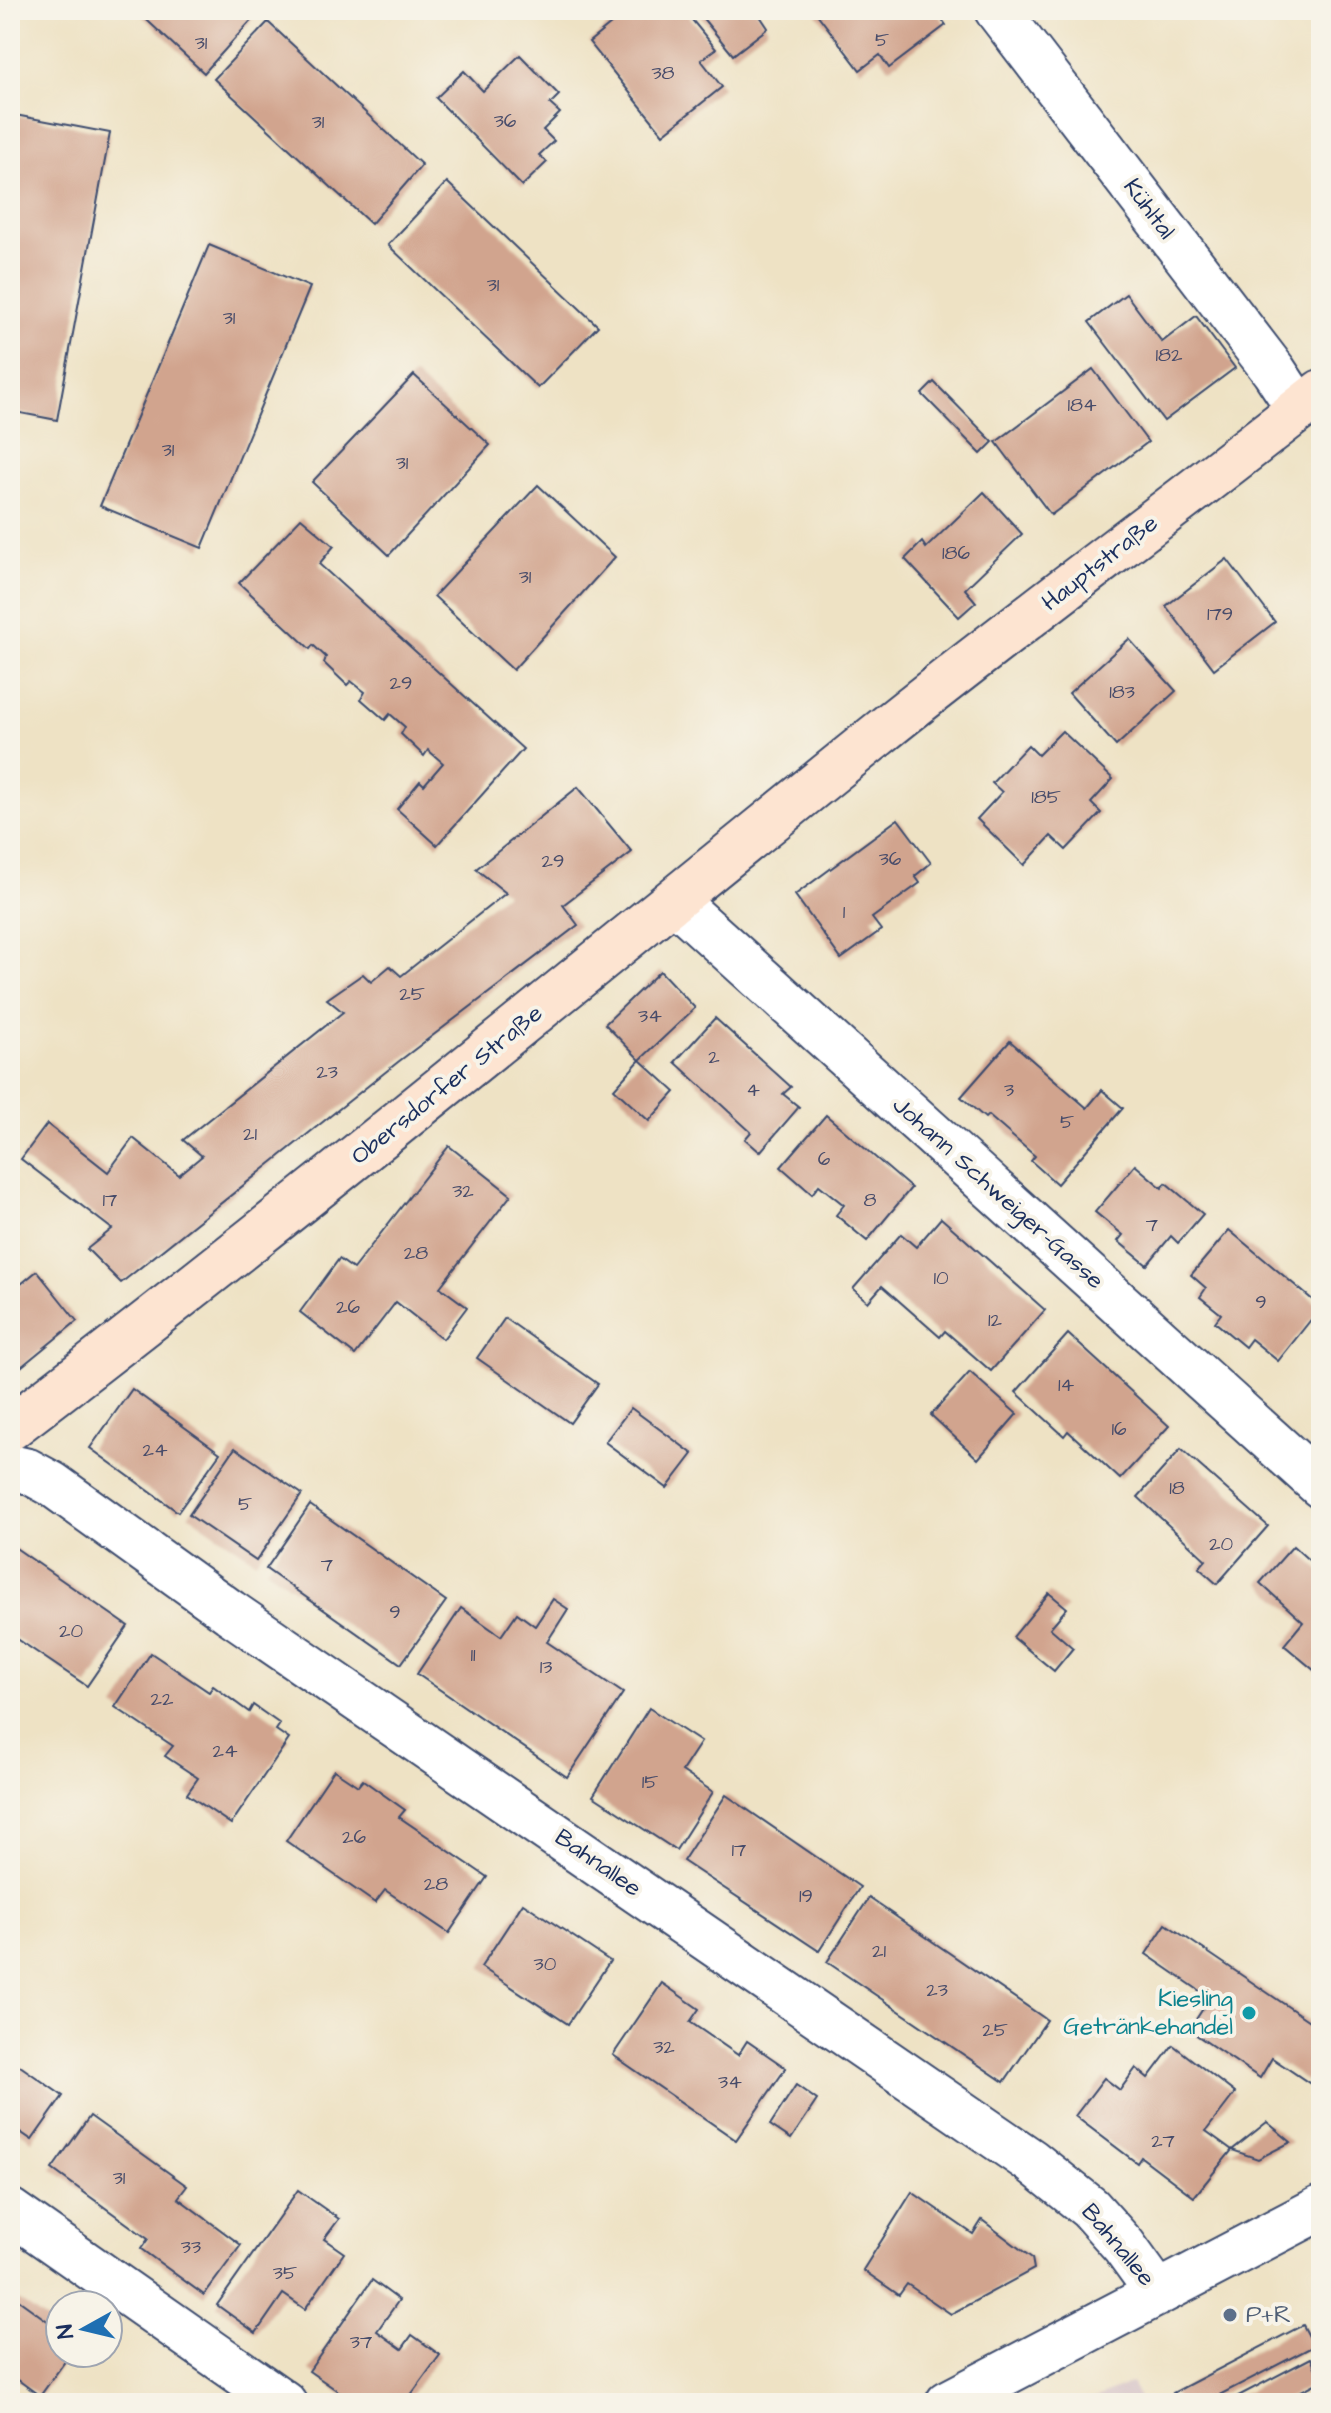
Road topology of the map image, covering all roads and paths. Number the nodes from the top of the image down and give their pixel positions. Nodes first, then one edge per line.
1 (997, 10) edge
2 (1310, 400) edge
3 (878, 734) joint
4 (675, 901) junction
5 (10, 1428) edge
6 (10, 1467) edge
7 (1321, 1486) edge
8 (1321, 2208) edge
9 (10, 2211) edge
10 (1158, 2293) junction
11 (284, 2403) edge
12 (948, 2403) edge

1 - 2 street, Kühltal
2 - 3 main road, Hauptstraße
3 - 4 main road, Obersdorfer Straße
4 - 5 main road, Obersdorfer Straße
4 - 7 street, Johann Schweiger-Gasse
6 - 10 street, Bahnallee
8 - 10 street
9 - 11 street
10 - 12 street

